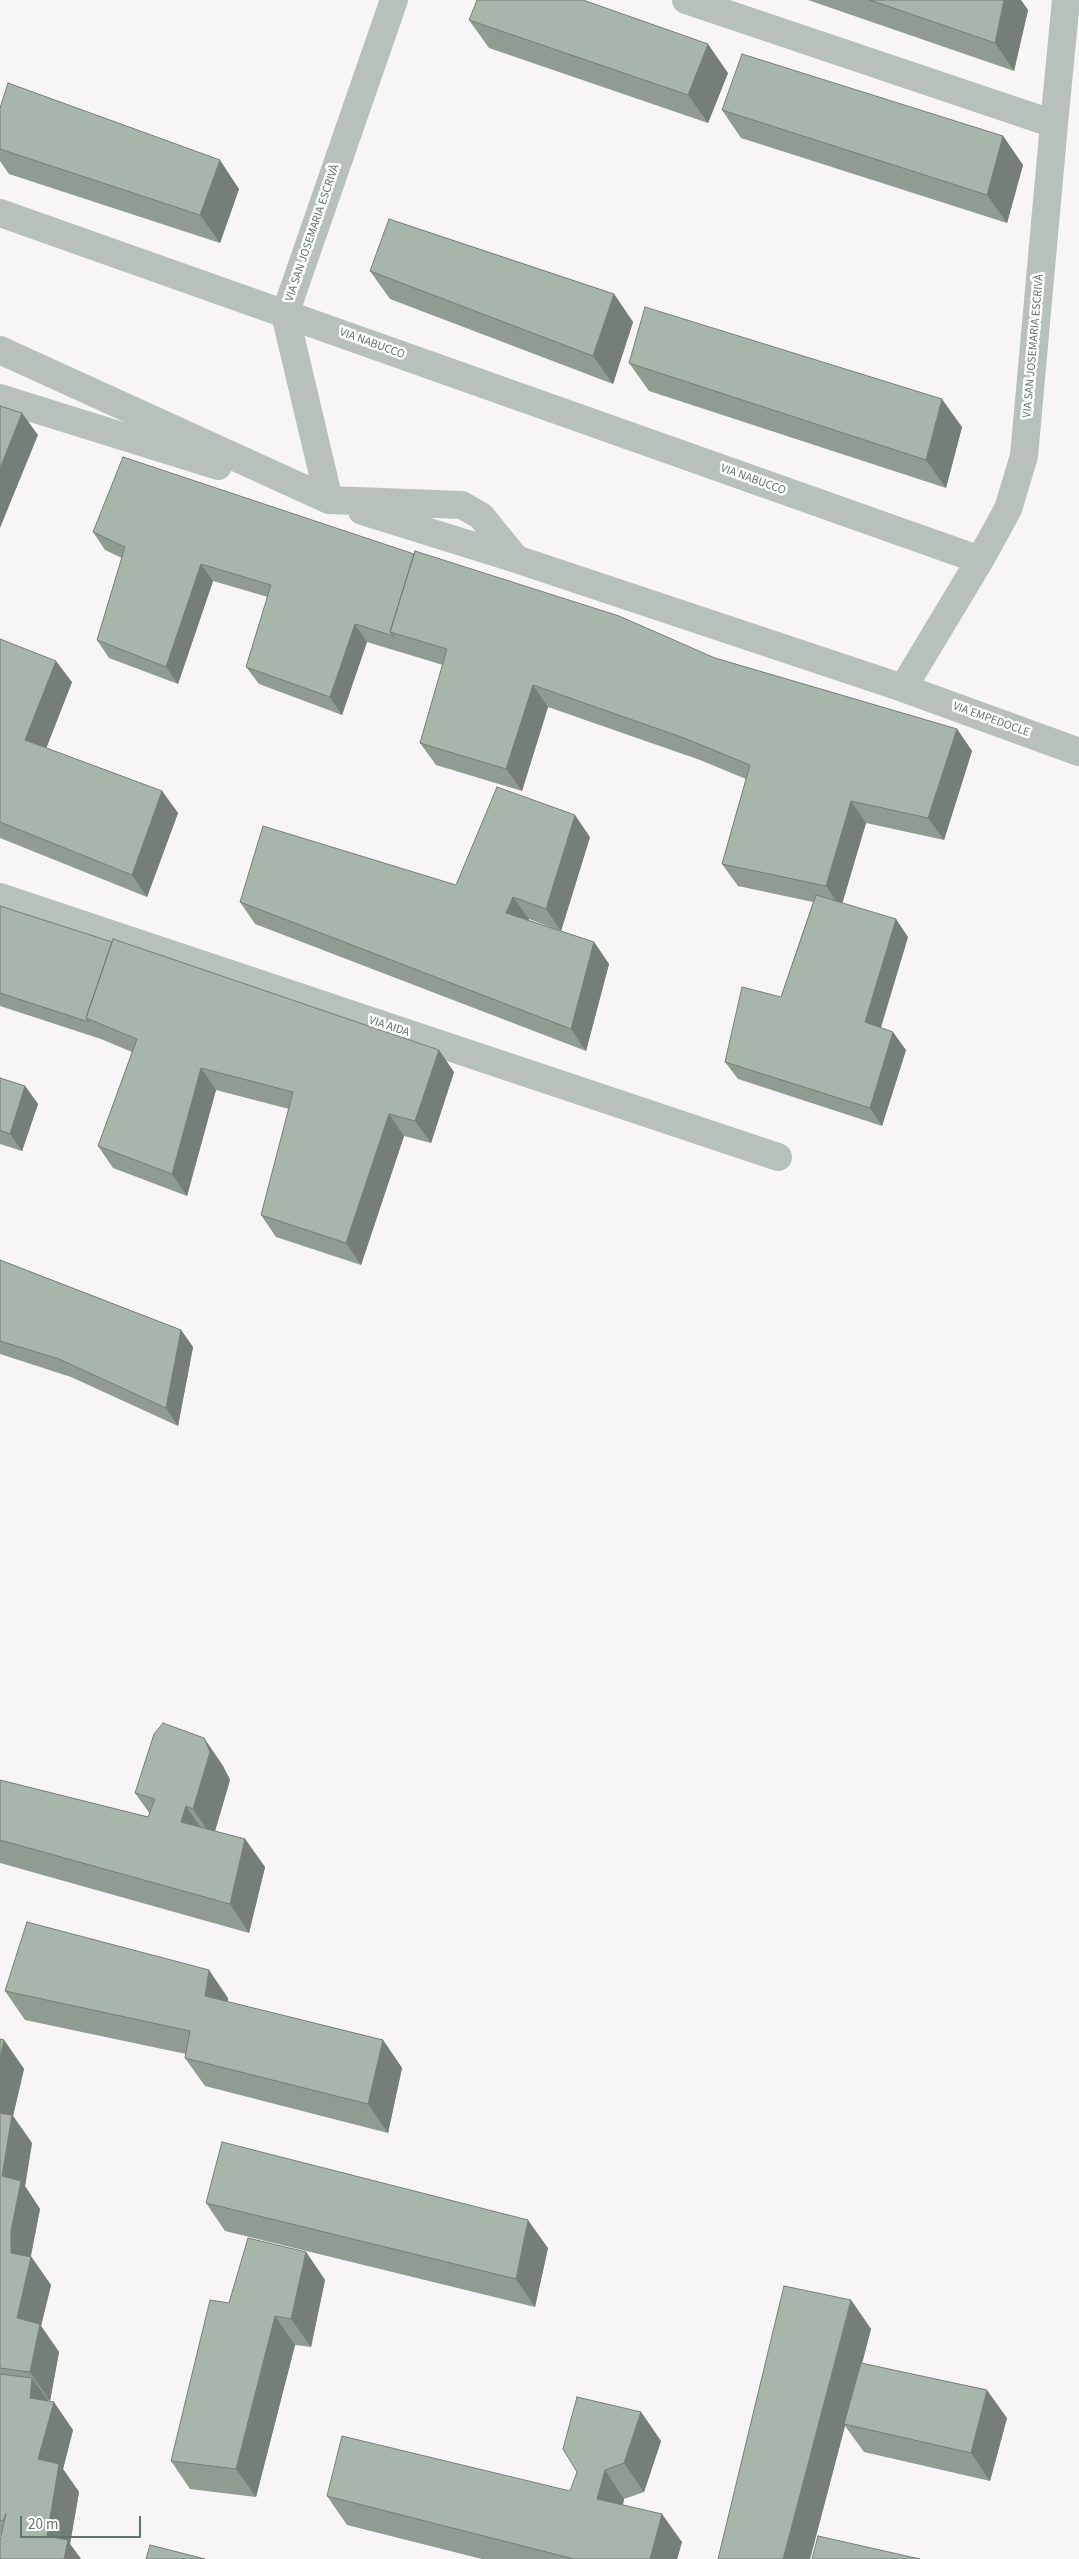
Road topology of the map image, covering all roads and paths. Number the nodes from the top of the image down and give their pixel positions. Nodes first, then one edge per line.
1 (394, 0) edge
2 (686, 0) edge
3 (1066, 0) edge
4 (1054, 124) junction
5 (0, 213) edge
6 (285, 314) junction
7 (0, 350) edge
8 (0, 398) edge
9 (329, 500) junction
10 (516, 559) junction
11 (980, 560) junction
12 (903, 688) junction
13 (1079, 752) edge
14 (0, 897) edge
15 (778, 1157) dead end

1 - 6 street, VIA SAN JOSEMARIA ESCRIVÀ
2 - 4 street
3 - 4 street, VIA SAN JOSEMARIA ESCRIVÀ
4 - 11 street, VIA SAN JOSEMARIA ESCRIVÀ
5 - 6 street, VIA NABUCCO
6 - 9 street, VIA SAN JOSEMARIA ESCRIVÀ
6 - 11 street, VIA NABUCCO
7 - 9 street
8 - 9 street
9 - 10 street
9 - 10 street
10 - 12 street
11 - 12 street
12 - 13 street, VIA EMPEDOCLE
14 - 15 street, VIA AIDA

